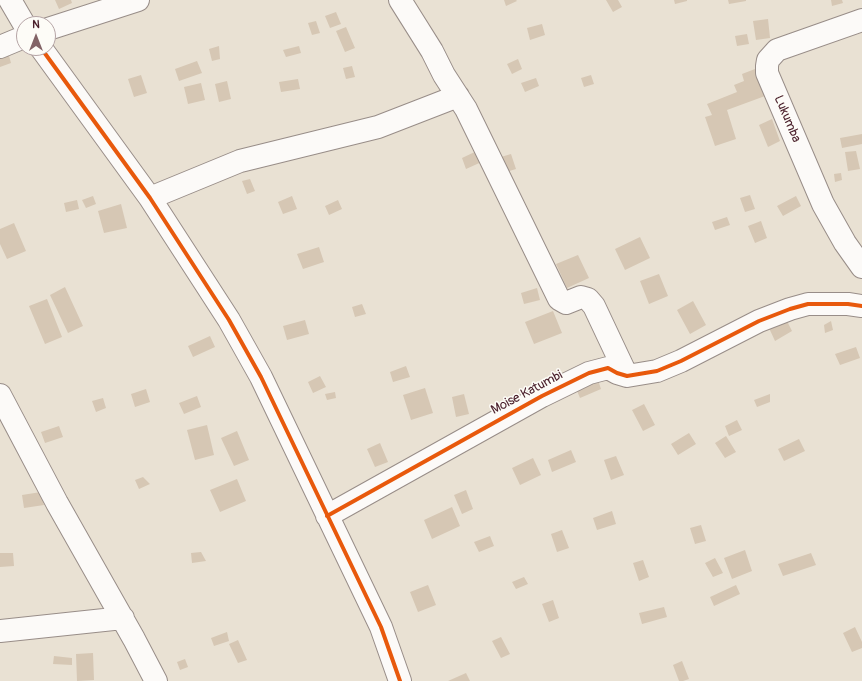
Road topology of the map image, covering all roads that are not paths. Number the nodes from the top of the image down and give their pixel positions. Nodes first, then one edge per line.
1 (10, 0) edge
2 (138, 0) edge
3 (400, 0) edge
4 (19, 16) edge
5 (862, 20) edge
6 (56, 26) edge
7 (16, 40) edge
8 (0, 47) edge
9 (47, 56) edge
10 (458, 96) junction
11 (150, 198) junction
12 (862, 267) edge
13 (862, 306) edge
14 (627, 376) junction
15 (0, 395) edge
16 (327, 516) junction
17 (123, 618) junction
18 (0, 631) edge
19 (156, 681) edge
20 (400, 681) edge

1 - 4 street
2 - 6 street
3 - 10 street
5 - 12 street, Lukumba
7 - 8 street
9 - 11 street
10 - 11 street
10 - 14 street
11 - 16 street
13 - 14 street
14 - 16 street, Moise Katumbi
15 - 17 street
16 - 20 street
17 - 18 street
17 - 19 street

